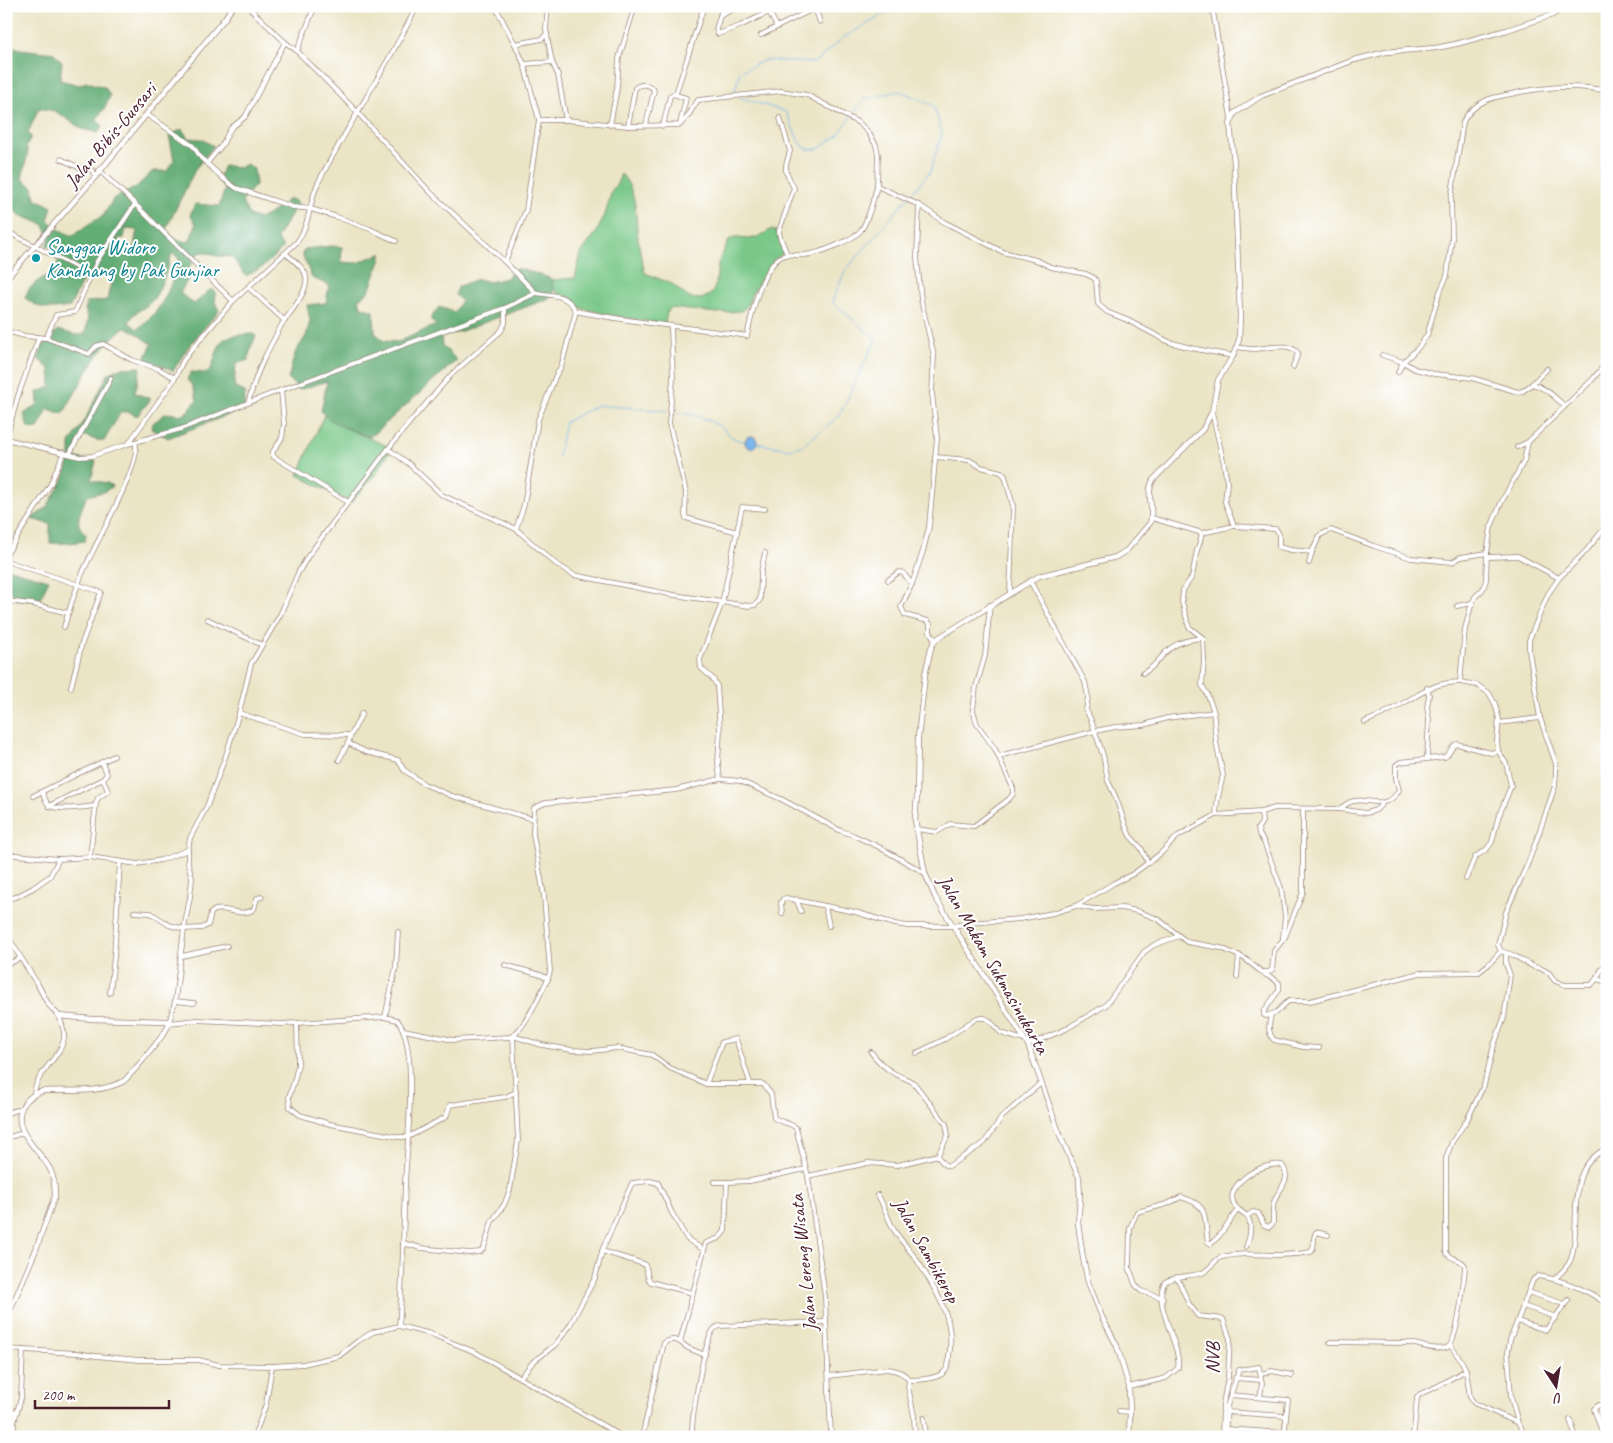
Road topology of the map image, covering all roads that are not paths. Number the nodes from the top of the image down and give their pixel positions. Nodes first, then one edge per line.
1 (233, 6) edge
2 (247, 6) edge
3 (314, 6) edge
4 (417, 6) edge
5 (495, 6) edge
6 (548, 6) edge
7 (635, 6) edge
8 (704, 6) edge
9 (723, 6) edge
10 (739, 6) edge
11 (766, 6) edge
12 (781, 6) edge
13 (1212, 6) edge
14 (1566, 6) edge
15 (814, 7) edge
16 (769, 12) junction
17 (720, 16) junction
18 (820, 22) dead end
19 (777, 27) junction
20 (547, 33) junction
21 (761, 35) dead end
22 (285, 42) junction
23 (516, 44) junction
24 (297, 51) junction
25 (552, 62) junction
26 (524, 64) junction
27 (1607, 91) edge
28 (676, 93) dead end
29 (357, 112) junction
30 (146, 114) junction
31 (780, 118) dead end
32 (1231, 118) junction
33 (539, 120) junction
34 (566, 120) junction
35 (680, 124) junction
36 (610, 125) junction
37 (646, 125) junction
38 (628, 126) junction
39 (664, 126) junction
40 (61, 160) dead end
41 (207, 163) junction
42 (99, 170) junction
43 (96, 176) junction
44 (877, 186) junction
45 (135, 204) junction
46 (918, 205) junction
47 (311, 209) junction
48 (6, 231) edge
49 (396, 241) dead end
50 (34, 246) junction
51 (285, 253) junction
52 (787, 254) junction
53 (506, 262) junction
54 (91, 274) junction
55 (6, 279) edge
56 (248, 287) junction
57 (536, 293) junction
58 (233, 301) junction
59 (505, 308) junction
60 (576, 311) junction
61 (284, 321) junction
62 (671, 327) junction
63 (6, 331) edge
64 (39, 336) junction
65 (46, 338) junction
66 (1237, 347) junction
67 (1382, 355) dead end
68 (1233, 356) junction
69 (1403, 362) junction
70 (1607, 362) edge
71 (1293, 367) dead end
72 (1547, 369) dead end
73 (1398, 372) dead end
74 (110, 378) dead end
75 (175, 378) junction
76 (1532, 384) junction
77 (281, 390) junction
78 (248, 403) junction
79 (1565, 406) junction
80 (1212, 412) junction
81 (6, 439) edge
82 (135, 442) junction
83 (1528, 442) junction
84 (128, 444) junction
85 (1517, 447) dead end
86 (388, 449) junction
87 (67, 453) junction
88 (935, 457) junction
89 (348, 502) junction
90 (765, 509) dead end
91 (1152, 518) junction
92 (1607, 525) edge
93 (1234, 526) junction
94 (516, 529) junction
95 (737, 532) junction
96 (1202, 533) junction
97 (1312, 552) junction
98 (765, 553) dead end
99 (6, 555) edge
100 (1487, 555) junction
101 (6, 561) edge
102 (1309, 564) dead end
103 (1559, 578) junction
104 (888, 580) dead end
105 (1030, 581) junction
106 (78, 584) junction
107 (912, 584) junction
108 (1010, 592) junction
109 (6, 601) edge
110 (722, 603) junction
111 (1472, 603) junction
112 (990, 605) junction
113 (1458, 606) dead end
114 (68, 613) junction
115 (207, 619) dead end
116 (64, 627) dead end
117 (1203, 638) junction
118 (934, 640) junction
119 (262, 645) junction
120 (1143, 673) dead end
121 (1460, 682) junction
122 (71, 687) dead end
123 (1428, 688) junction
124 (1214, 712) junction
125 (239, 713) junction
126 (362, 713) dead end
127 (1538, 718) junction
128 (1365, 722) dead end
129 (1498, 723) junction
130 (1095, 731) junction
131 (351, 735) junction
132 (348, 743) junction
133 (1498, 751) junction
134 (114, 756) dead end
135 (999, 756) junction
136 (1427, 758) junction
137 (339, 760) dead end
138 (102, 762) junction
139 (103, 779) junction
140 (720, 779) junction
141 (42, 792) junction
142 (33, 796) dead end
143 (1382, 803) junction
144 (49, 806) junction
145 (95, 806) junction
146 (1303, 809) junction
147 (1339, 809) junction
148 (1261, 812) junction
149 (1216, 815) junction
150 (533, 819) junction
151 (916, 829) junction
152 (188, 850) junction
153 (6, 854) edge
154 (90, 857) junction
155 (60, 858) junction
156 (120, 862) junction
157 (1148, 863) junction
158 (925, 873) junction
159 (1466, 879) dead end
160 (262, 897) dead end
161 (6, 899) edge
162 (796, 899) junction
163 (825, 906) junction
164 (1076, 906) junction
165 (801, 911) dead end
166 (134, 912) dead end
167 (782, 914) dead end
168 (829, 926) dead end
169 (953, 926) junction
170 (184, 929) junction
171 (398, 932) dead end
172 (6, 934) edge
173 (1179, 936) junction
174 (1283, 939) junction
175 (226, 946) dead end
176 (1501, 951) junction
177 (1506, 953) junction
178 (1238, 955) junction
179 (182, 956) junction
180 (22, 958) junction
181 (1607, 963) edge
182 (6, 965) edge
183 (505, 966) dead end
184 (1260, 972) junction
185 (1237, 977) dead end
186 (548, 979) junction
187 (1597, 979) junction
188 (1607, 982) edge
189 (110, 993) dead end
190 (176, 1001) junction
191 (194, 1003) dead end
192 (59, 1016) junction
193 (1271, 1016) junction
194 (384, 1017) junction
195 (169, 1023) junction
196 (297, 1023) junction
197 (404, 1030) junction
198 (513, 1036) junction
199 (1024, 1040) junction
200 (1028, 1045) junction
201 (1319, 1048) dead end
202 (871, 1052) dead end
203 (917, 1053) dead end
204 (750, 1083) junction
205 (1041, 1083) junction
206 (706, 1084) junction
207 (516, 1092) junction
208 (34, 1093) junction
209 (21, 1109) junction
210 (6, 1113) edge
211 (23, 1133) junction
212 (408, 1137) junction
213 (6, 1138) edge
214 (1607, 1148) edge
215 (937, 1156) junction
216 (806, 1169) junction
217 (808, 1176) junction
218 (714, 1182) dead end
219 (727, 1182) junction
220 (878, 1194) dead end
221 (1238, 1209) junction
222 (1247, 1216) junction
223 (1328, 1235) dead end
224 (403, 1243) junction
225 (1246, 1247) dead end
226 (704, 1250) junction
227 (602, 1251) junction
228 (1177, 1277) junction
229 (1555, 1278) junction
230 (1528, 1292) junction
231 (692, 1293) junction
232 (1163, 1298) junction
233 (1568, 1300) dead end
234 (1564, 1304) junction
235 (1607, 1304) edge
236 (1523, 1306) junction
237 (1556, 1317) junction
238 (6, 1320) edge
239 (1517, 1321) junction
240 (825, 1322) junction
241 (399, 1326) junction
242 (680, 1342) junction
243 (1330, 1342) dead end
244 (1451, 1346) junction
245 (6, 1349) edge
246 (23, 1350) junction
247 (705, 1355) junction
248 (272, 1366) junction
249 (1466, 1370) junction
250 (1261, 1374) junction
251 (1292, 1375) dead end
252 (829, 1376) junction
253 (520, 1378) junction
254 (1235, 1378) junction
255 (909, 1380) junction
256 (1261, 1380) junction
257 (1129, 1387) junction
258 (1230, 1395) junction
259 (1260, 1397) junction
260 (1607, 1404) edge
261 (6, 1410) edge
262 (1118, 1411) dead end
263 (16, 1412) junction
264 (1130, 1412) junction
265 (1226, 1412) junction
266 (1286, 1416) junction
267 (924, 1418) dead end
268 (1570, 1420) dead end
269 (1518, 1423) junction
270 (1226, 1429) junction
271 (1285, 1435) edge
272 (14, 1437) edge
273 (254, 1437) edge
274 (623, 1437) edge
275 (642, 1437) edge
276 (692, 1437) edge
277 (831, 1437) edge
278 (916, 1437) edge
279 (926, 1437) edge
280 (1129, 1437) edge
281 (1224, 1437) edge
282 (1411, 1437) edge
283 (1526, 1437) edge
284 (1576, 1437) edge
285 (1604, 1437) edge

1 - 30 street, Jalan Bibis-Guosari
2 - 22 street
3 - 24 street
4 - 29 street
5 - 23 street
6 - 20 street
7 - 36 street
8 - 28 street
9 - 17 street
10 - 17 street
11 - 16 street
12 - 16 street
13 - 32 street
14 - 32 street
15 - 18 street
15 - 19 street
16 - 17 street
16 - 19 street
19 - 21 street
20 - 23 street
20 - 25 street
22 - 24 street
22 - 41 street
23 - 26 street
24 - 29 street
25 - 26 street
25 - 34 street
26 - 33 street
27 - 69 street
29 - 47 street
29 - 53 street
30 - 41 street
30 - 42 street, Jalan Bibis-Guosari
31 - 52 street
32 - 66 street
33 - 34 street
33 - 53 street
34 - 36 street
35 - 39 street
35 - 39 street
35 - 44 street
36 - 38 street
37 - 38 street
37 - 38 street
37 - 39 street
40 - 43 street
41 - 47 street
42 - 43 street, Jalan Bibis-Guosari
42 - 45 street
43 - 50 street, Jalan Bibis-Guosari
44 - 46 street
44 - 52 street
45 - 54 street
45 - 58 street
46 - 68 street
46 - 88 street
47 - 49 street
47 - 51 street
48 - 50 street
50 - 54 street
50 - 55 street, Jalan Bibis-Guosari
51 - 56 street
51 - 61 street
52 - 62 street
53 - 57 street
54 - 65 street
56 - 58 street
56 - 61 street
57 - 59 street
57 - 60 street
58 - 75 street
59 - 77 street
59 - 86 street
60 - 62 street
60 - 94 street
61 - 78 street
62 - 95 street
63 - 64 street
64 - 65 street
64 - 81 street
65 - 75 street
66 - 68 street
66 - 71 street
67 - 69 street
68 - 80 street
69 - 73 street
69 - 76 street
70 - 79 street
72 - 76 street
74 - 87 street
75 - 84 street
76 - 79 street
77 - 78 street
77 - 89 street
78 - 82 street
79 - 83 street
80 - 91 street
80 - 93 street
81 - 87 street
82 - 84 street
82 - 106 street
83 - 85 street
83 - 100 street
84 - 87 street
86 - 89 street
86 - 94 street
87 - 99 street
88 - 107 street
88 - 108 street
89 - 119 street
90 - 95 street
91 - 96 street
91 - 105 street
92 - 103 street
93 - 96 street
93 - 97 street
94 - 110 street
95 - 110 street
96 - 117 street
97 - 100 street
97 - 102 street
98 - 110 street
100 - 103 street
100 - 111 street
101 - 106 street
103 - 127 street
104 - 107 street
105 - 108 street
105 - 130 street
106 - 114 street
106 - 122 street
107 - 118 street
108 - 112 street
109 - 114 street
110 - 140 street
111 - 113 street
111 - 121 street
112 - 118 street
112 - 135 street
114 - 116 street
115 - 119 street
117 - 120 street
117 - 124 street
118 - 151 street, Jalan Makam Sukmasinukarta
119 - 125 street
121 - 123 street
121 - 129 street
123 - 128 street
123 - 136 street
124 - 130 street
124 - 149 street
125 - 131 street
125 - 152 street
126 - 131 street
127 - 129 street
127 - 176 street
129 - 133 street
130 - 135 street
130 - 157 street
131 - 132 street
132 - 137 street
132 - 150 street
133 - 136 street
133 - 159 street
134 - 138 street
135 - 151 street
136 - 143 street
138 - 139 street
138 - 141 street
139 - 144 street
139 - 145 street
140 - 150 street
140 - 158 street
141 - 142 street
141 - 144 street
143 - 147 street
143 - 147 street
144 - 145 street
145 - 154 street
146 - 147 street
146 - 148 street
146 - 174 street
148 - 149 street
148 - 174 street
149 - 157 street
150 - 186 street
151 - 158 street, Jalan Makam Sukmasinukarta
152 - 156 street
152 - 170 street
153 - 155 street
154 - 155 street
154 - 156 street
155 - 161 street
156 - 189 street
157 - 164 street
158 - 169 street, Jalan Makam Sukmasinukarta
160 - 170 street
162 - 163 street
162 - 165 street
162 - 167 street
163 - 168 street
163 - 169 street
164 - 169 street
164 - 173 street
166 - 170 street
169 - 199 street, Jalan Makam Sukmasinukarta
170 - 179 street
171 - 194 street
172 - 180 street
173 - 178 street
173 - 200 street
174 - 184 street
175 - 179 street
176 - 177 street
176 - 193 street
177 - 187 street
177 - 244 street
178 - 184 street
178 - 185 street
179 - 190 street
180 - 182 street
180 - 192 street
181 - 187 street
183 - 186 street
184 - 193 street
186 - 198 street
187 - 188 street
190 - 191 street
190 - 195 street
192 - 195 street
192 - 208 street
193 - 201 street
194 - 196 street
194 - 197 street
195 - 196 street
195 - 208 street
196 - 212 street
197 - 198 street
197 - 212 street
198 - 206 street
198 - 207 street
199 - 200 street, Jalan Makam Sukmasinukarta
199 - 203 street
200 - 205 street, Jalan Makam Sukmasinukarta
202 - 215 street
204 - 206 street
204 - 206 street
204 - 216 street, Jalan Lereng Wisata
205 - 215 street
205 - 257 street, Jalan Makam Sukmasinukarta
207 - 212 street
207 - 224 street
208 - 209 street
209 - 210 street
209 - 211 street
211 - 213 street
211 - 238 street
212 - 224 street
214 - 229 street
215 - 217 street
216 - 217 street, Jalan Lereng Wisata
216 - 219 street
217 - 240 street, Jalan Lereng Wisata
218 - 219 street
219 - 226 street
220 - 255 street, Jalan Sambikerep
221 - 222 street
221 - 222 street
221 - 232 street
222 - 225 street
223 - 228 street
224 - 241 street
226 - 227 street
226 - 231 street
227 - 231 street
227 - 253 street
228 - 232 street
228 - 281 street, NVB
229 - 230 street
229 - 235 street
230 - 234 street
230 - 236 street
231 - 242 street
232 - 257 street
233 - 234 street
234 - 237 street
236 - 237 street
236 - 239 street
237 - 239 street
239 - 269 street
240 - 247 street
240 - 252 street, Jalan Lereng Wisata
241 - 248 street
241 - 253 street
242 - 247 street
242 - 275 street
243 - 244 street
244 - 249 street
245 - 246 street
246 - 248 street
246 - 263 street
247 - 276 street
248 - 273 street
249 - 269 street
249 - 282 street
250 - 251 street
250 - 254 street
250 - 256 street
252 - 255 street
252 - 277 street, Jalan Lereng Wisata
253 - 274 street
254 - 256 street
254 - 258 street
255 - 278 street
256 - 259 street
257 - 264 street, Jalan Makam Sukmasinukarta
258 - 259 street
258 - 265 street
259 - 266 street
260 - 285 street
261 - 263 street
262 - 264 street
263 - 272 street
264 - 280 street, Jalan Makam Sukmasinukarta
265 - 266 street
265 - 270 street
266 - 271 street
267 - 279 street
268 - 284 street
269 - 283 street
270 - 271 street
270 - 281 street

